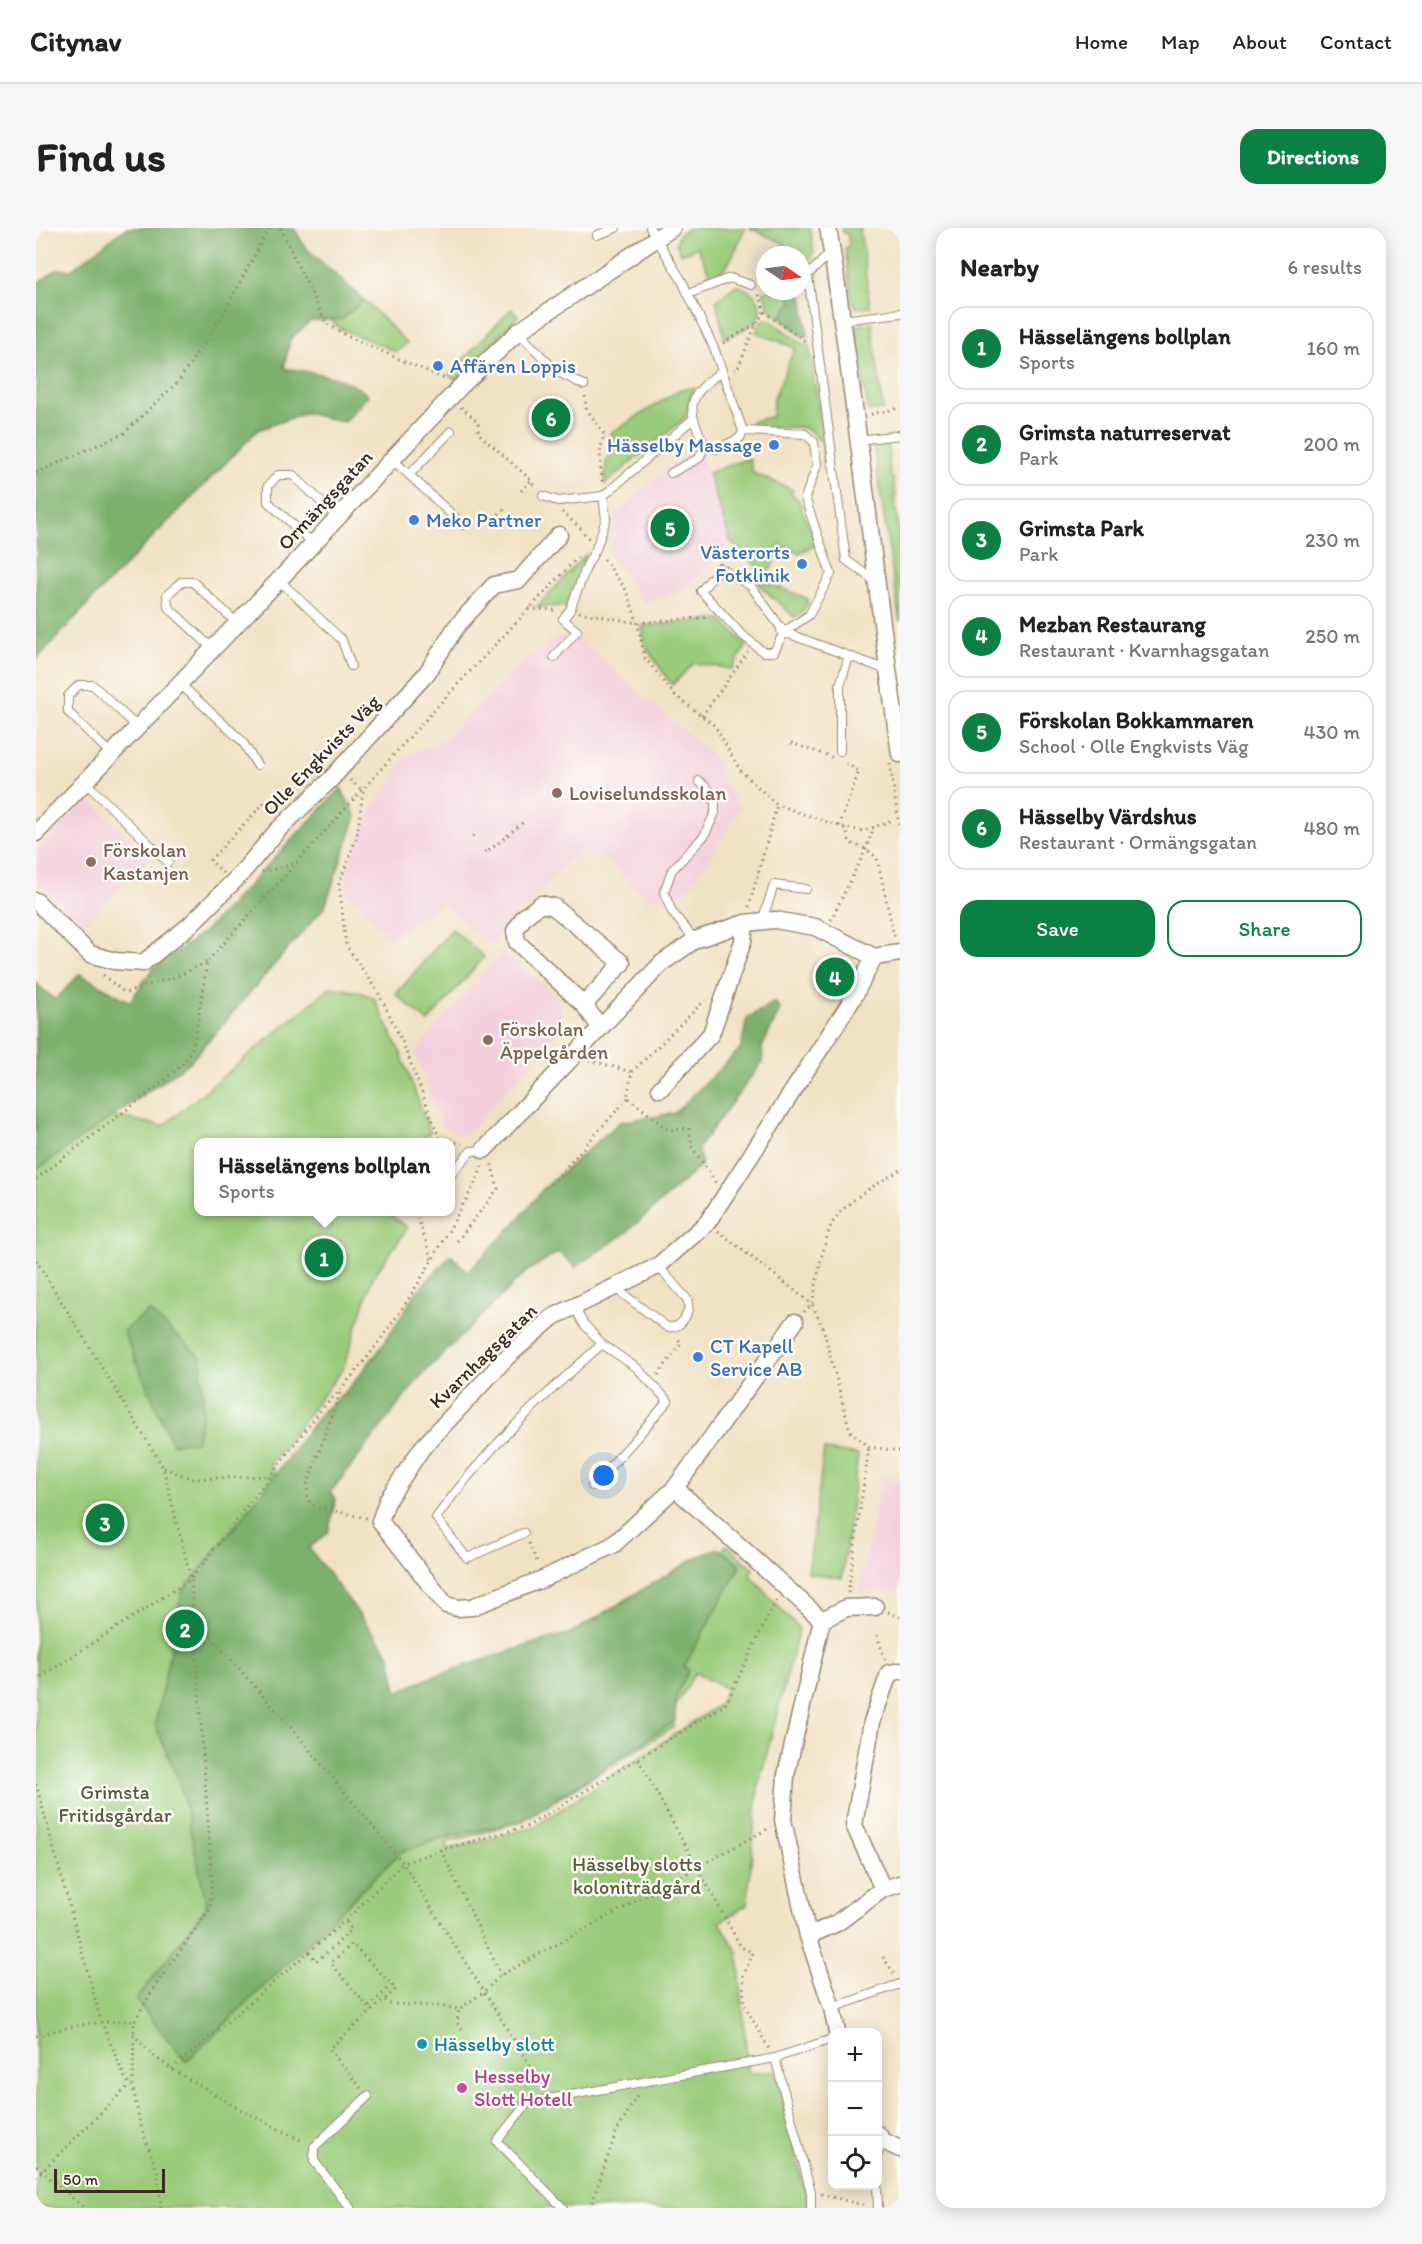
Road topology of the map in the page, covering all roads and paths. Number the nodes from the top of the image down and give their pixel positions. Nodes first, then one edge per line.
1 (269, 228) edge
2 (280, 228) edge
3 (616, 228) edge
4 (672, 228) edge
5 (828, 228) edge
6 (653, 233) edge
7 (597, 236) dead end
8 (832, 252) junction
9 (751, 285) joint
10 (688, 294) junction
11 (764, 312) junction
12 (900, 312) edge
13 (841, 320) junction
14 (756, 324) junction
15 (518, 333) junction
16 (730, 339) dead end
17 (816, 340) junction
18 (721, 372) junction
19 (584, 385) joint
20 (456, 392) junction
21 (900, 408) edge
22 (855, 417) junction
23 (693, 419) junction
24 (451, 431) dead end
25 (743, 431) junction
26 (900, 435) edge
27 (858, 440) junction
28 (705, 446) junction
29 (392, 459) junction
30 (36, 473) edge
31 (671, 473) dead end
32 (409, 475) junction
33 (531, 480) junction
34 (521, 492) dead end
35 (539, 494) joint
36 (603, 496) junction
37 (504, 509) dead end
38 (337, 517) junction
39 (572, 520) dead end
40 (463, 525) joint
41 (580, 528) dead end
42 (559, 535) dead end
43 (313, 543) junction
44 (596, 549) junction
45 (279, 580) junction
46 (878, 584) junction
47 (529, 609) junction
48 (570, 610) junction
49 (723, 616) junction
50 (637, 622) junction
51 (238, 624) junction
52 (781, 631) junction
53 (754, 644) junction
54 (213, 649) junction
55 (849, 656) junction
56 (554, 657) dead end
57 (351, 666) dead end
58 (894, 669) edge
59 (180, 684) junction
60 (702, 716) junction
61 (138, 728) junction
62 (791, 743) dead end
63 (840, 751) dead end
64 (900, 754) edge
65 (112, 755) junction
66 (257, 765) dead end
67 (350, 780) dead end
68 (699, 781) dead end
69 (85, 782) junction
70 (363, 791) junction
71 (777, 805) junction
72 (274, 810) dead end
73 (526, 820) dead end
74 (890, 820) dead end
75 (839, 827) junction
76 (874, 827) junction
77 (845, 828) junction
78 (37, 832) edge
79 (866, 849) junction
80 (484, 851) dead end
81 (168, 862) dead end
82 (299, 863) junction
83 (214, 864) dead end
84 (254, 874) dead end
85 (806, 889) dead end
86 (36, 901) edge
87 (762, 921) junction
88 (745, 923) junction
89 (825, 932) junction
90 (696, 940) junction
91 (899, 953) edge
92 (874, 957) junction
93 (207, 962) junction
94 (102, 974) dead end
95 (706, 999) dead end
96 (584, 1005) junction
97 (600, 1027) junction
98 (573, 1055) junction
99 (632, 1072) junction
100 (660, 1089) dead end
101 (628, 1098) junction
102 (439, 1137) joint
103 (443, 1138) edge
104 (455, 1141) edge
105 (486, 1148) junction
106 (455, 1169) edge
107 (900, 1170) edge
108 (36, 1179) edge
109 (551, 1184) dead end
110 (725, 1197) junction
111 (417, 1216) edge
112 (457, 1241) dead end
113 (36, 1260) edge
114 (432, 1262) junction
115 (658, 1266) junction
116 (615, 1288) junction
117 (574, 1306) junction
118 (795, 1322) joint
119 (673, 1328) junction
120 (602, 1344) junction
121 (666, 1364) dead end
122 (341, 1390) junction
123 (900, 1451) edge
124 (163, 1467) junction
125 (271, 1476) junction
126 (592, 1486) dead end
127 (675, 1488) junction
128 (380, 1521) junction
129 (524, 1533) joint
130 (545, 1578) junction
131 (191, 1579) junction
132 (783, 1587) junction
133 (874, 1607) dead end
134 (846, 1608) junction
135 (194, 1618) junction
136 (822, 1620) junction
137 (877, 1635) dead end
138 (895, 1672) edge
139 (36, 1680) edge
140 (638, 1759) junction
141 (36, 1784) edge
142 (783, 1820) junction
143 (441, 1850) junction
144 (403, 1863) junction
145 (697, 1869) junction
146 (900, 1884) edge
147 (883, 1889) junction
148 (345, 1921) junction
149 (808, 1936) junction
150 (335, 1946) junction
151 (309, 1952) junction
152 (342, 1953) junction
153 (883, 1957) dead end
154 (501, 1975) junction
155 (900, 1984) edge
156 (391, 1985) junction
157 (483, 1992) junction
158 (385, 2000) junction
159 (832, 2008) junction
160 (370, 2009) junction
161 (459, 2009) junction
162 (101, 2021) junction
163 (135, 2021) junction
164 (836, 2028) edge
165 (462, 2029) dead end
166 (133, 2033) junction
167 (36, 2036) edge
168 (828, 2041) edge
169 (775, 2058) junction
170 (172, 2069) junction
171 (644, 2084) junction
172 (131, 2086) junction
173 (368, 2096) joint
174 (551, 2098) junction
175 (882, 2144) edge
176 (314, 2147) junction
177 (900, 2149) edge
178 (36, 2166) edge
179 (42, 2171) junction
180 (36, 2177) edge
181 (877, 2190) edge
182 (811, 2192) junction
183 (84, 2208) edge
184 (161, 2208) edge
185 (350, 2208) edge
186 (563, 2208) edge
187 (590, 2208) edge
188 (811, 2208) edge
189 (871, 2208) edge
190 (878, 2208) edge

1 - 30 path
2 - 20 path
3 - 7 lane
4 - 6 street, Ormängsgatan
5 - 8 street
6 - 10 lane
6 - 15 street, Ormängsgatan
8 - 13 street
8 - 17 lane
9 - 10 lane
9 - 11 path
10 - 18 lane
11 - 14 path
11 - 17 path
12 - 13 lane
13 - 22 street
14 - 16 path
14 - 18 path
15 - 19 lane
15 - 20 street, Ormängsgatan
17 - 46 lane
18 - 23 lane
18 - 25 lane
19 - 36 path
20 - 29 street, Ormängsgatan
20 - 33 path
21 - 22 path
22 - 27 street
23 - 28 lane
23 - 36 lane
24 - 32 lane
25 - 28 lane
25 - 52 lane
26 - 27 lane
27 - 46 street
28 - 31 lane
29 - 32 lane
29 - 38 street, Ormängsgatan
32 - 40 lane
33 - 34 path
33 - 35 path
35 - 36 lane
36 - 44 lane
37 - 40 path
38 - 43 street, Ormängsgatan
38 - 43 lane
39 - 41 path
42 - 86 street, Olle Engkvists Väg
43 - 45 street, Ormängsgatan
44 - 47 path
44 - 48 lane
44 - 50 path
45 - 51 street, Ormängsgatan
45 - 57 lane
46 - 58 street
47 - 48 path
47 - 70 path
48 - 50 path
48 - 56 lane
49 - 50 path
49 - 52 lane
49 - 53 lane
50 - 60 path
51 - 54 street, Ormängsgatan
51 - 54 lane
52 - 53 lane
52 - 55 lane
53 - 60 path
54 - 59 street, Ormängsgatan
55 - 58 lane
55 - 63 lane
58 - 64 street
59 - 61 street, Ormängsgatan
59 - 66 lane
60 - 71 path
61 - 65 street, Ormängsgatan
61 - 65 lane
62 - 75 path
65 - 69 street, Ormängsgatan
67 - 70 path
68 - 90 lane
69 - 78 street, Ormängsgatan
69 - 81 lane
70 - 82 path
70 - 102 path
71 - 75 path
71 - 88 path
72 - 83 path
73 - 80 path
74 - 76 path
75 - 77 path
76 - 77 path
76 - 79 path
77 - 79 path
79 - 89 path
79 - 91 path
82 - 84 path
82 - 93 path
85 - 87 lane
87 - 88 street
87 - 89 street
88 - 90 street
88 - 100 street
89 - 92 street
90 - 97 street
91 - 92 street
92 - 110 street, Kvarnhagsgatan
93 - 94 path
93 - 108 path
95 - 99 path
96 - 96 street
96 - 97 street
97 - 98 street
98 - 99 path
98 - 105 street
99 - 101 path
101 - 109 path
101 - 110 path
102 - 103 path
104 - 105 path
105 - 106 lane
105 - 112 path
105 - 114 path
107 - 118 path
110 - 115 street, Kvarnhagsgatan
111 - 114 path
113 - 124 path
114 - 122 path
115 - 116 street, Kvarnhagsgatan
115 - 119 lane
116 - 117 street, Kvarnhagsgatan
116 - 119 lane
117 - 120 lane
117 - 128 street, Kvarnhagsgatan
118 - 127 street
119 - 121 path
120 - 126 lane
120 - 129 lane
122 - 125 path
122 - 128 path
123 - 134 path
124 - 125 path
124 - 131 path
125 - 131 path
127 - 130 street
127 - 132 street
128 - 130 street
129 - 130 path
131 - 135 path
131 - 139 path
132 - 136 street
132 - 140 path
133 - 134 street
134 - 136 street
135 - 144 path
135 - 163 path
136 - 142 street
137 - 138 path
138 - 147 street
140 - 143 path
140 - 145 path
141 - 162 path
142 - 145 path
142 - 149 street
143 - 144 path
143 - 154 path
144 - 148 path
144 - 157 path
145 - 154 path
145 - 169 path
146 - 147 street
147 - 149 street
148 - 150 path
148 - 151 path
149 - 159 street
150 - 151 path
150 - 152 path
151 - 170 path
152 - 156 path
152 - 160 path
153 - 155 path
154 - 157 path
155 - 159 lane
156 - 158 path
156 - 160 path
157 - 161 path
157 - 174 path
158 - 160 path
158 - 161 path
159 - 164 street
160 - 173 path
161 - 165 path
162 - 163 path
162 - 167 path
162 - 172 path
163 - 166 path
166 - 170 path
166 - 172 path
168 - 169 lane
169 - 171 lane
169 - 182 lane
170 - 176 path
171 - 174 lane
171 - 187 path
172 - 179 path
172 - 184 path
173 - 176 lane
174 - 186 lane
175 - 177 street
176 - 185 lane
178 - 179 path
179 - 180 path
179 - 183 path
181 - 190 lane
182 - 188 lane
182 - 189 path

